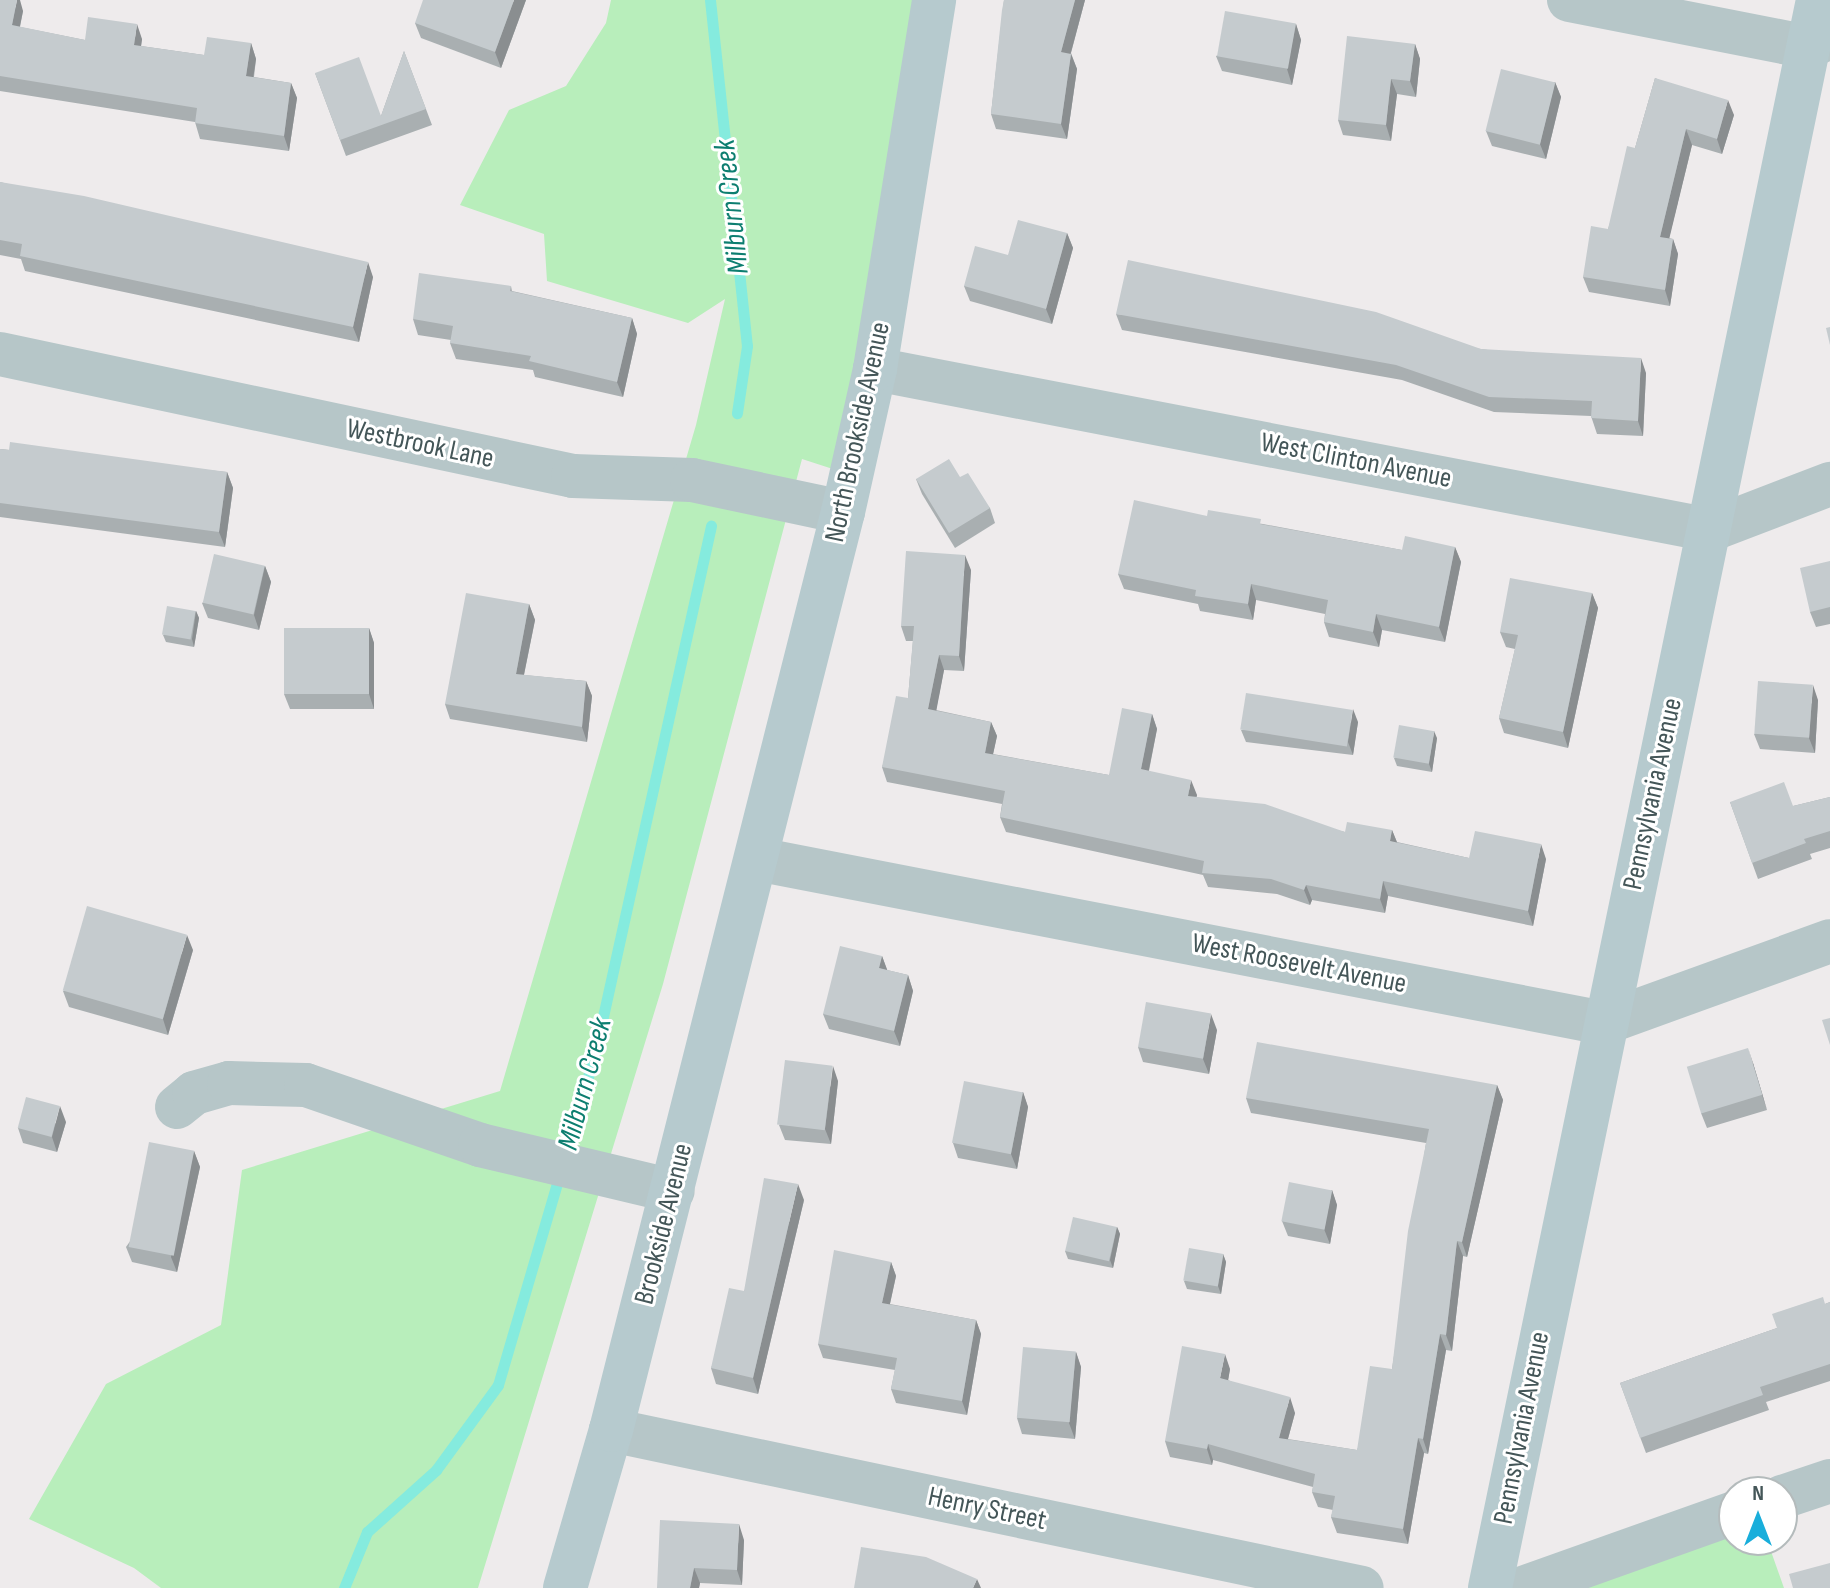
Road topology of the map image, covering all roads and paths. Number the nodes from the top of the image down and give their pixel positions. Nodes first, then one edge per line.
1 (934, 0) edge
2 (1569, 0) edge
3 (1818, 0) edge
4 (1819, 42) edge
5 (0, 354) edge
6 (875, 369) junction
7 (1830, 484) edge
8 (843, 512) junction
9 (1710, 530) junction
10 (757, 859) junction
11 (1830, 941) edge
12 (1604, 1023) junction
13 (177, 1107) dead end
14 (673, 1191) junction
15 (611, 1430) junction
16 (1830, 1481) edge
17 (1798, 1492) edge
18 (1718, 1519) edge
19 (565, 1588) edge
20 (1362, 1588) edge
21 (1490, 1588) edge
22 (1523, 1588) edge

1 - 6 main road, North Brookside Avenue
2 - 4 street
3 - 4 main road, Pennsylvania Avenue
4 - 9 main road, Pennsylvania Avenue
5 - 8 street, Westbrook Lane
6 - 8 main road, North Brookside Avenue
6 - 9 street, West Clinton Avenue
7 - 9 street
8 - 10 main road, North Brookside Avenue
9 - 12 main road, Pennsylvania Avenue
10 - 12 street, West Roosevelt Avenue
10 - 14 main road, Brookside Avenue
11 - 12 street
12 - 21 main road, Pennsylvania Avenue
13 - 14 street
14 - 15 main road, Brookside Avenue
15 - 19 main road, Brookside Avenue
15 - 20 street, Henry Street
16 - 17 street
18 - 22 street

